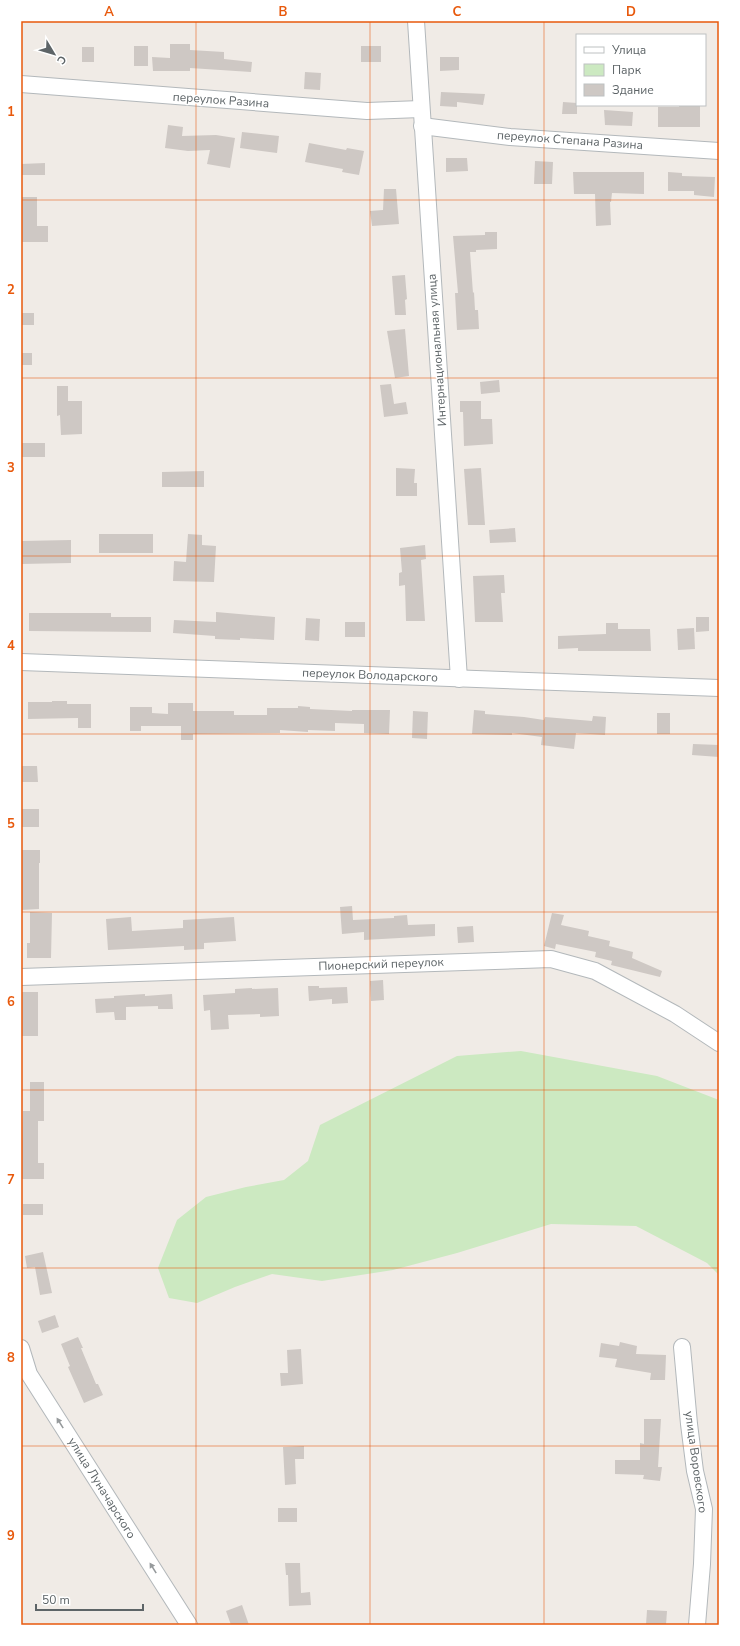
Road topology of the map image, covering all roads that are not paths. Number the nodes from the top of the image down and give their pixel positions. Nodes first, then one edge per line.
1 (416, 21) edge
2 (21, 84) edge
3 (421, 109) junction
4 (422, 126) junction
5 (719, 151) edge
6 (21, 662) edge
7 (459, 679) junction
8 (719, 688) edge
9 (21, 977) edge
10 (719, 1043) edge
11 (682, 1347) dead end
12 (21, 1348) edge
13 (189, 1625) edge
14 (697, 1625) edge

1 - 3 street, Интернациональная улица
2 - 3 street, переулок Разина
3 - 4 street, Интернациональная улица
4 - 5 street, переулок Степана Разина
4 - 7 street, Интернациональная улица
6 - 7 street, переулок Володарского
7 - 8 street, переулок Володарского
9 - 10 street, Пионерский переулок
11 - 14 street, улица Воровского
13 -> 12 street, улица Луначарского

